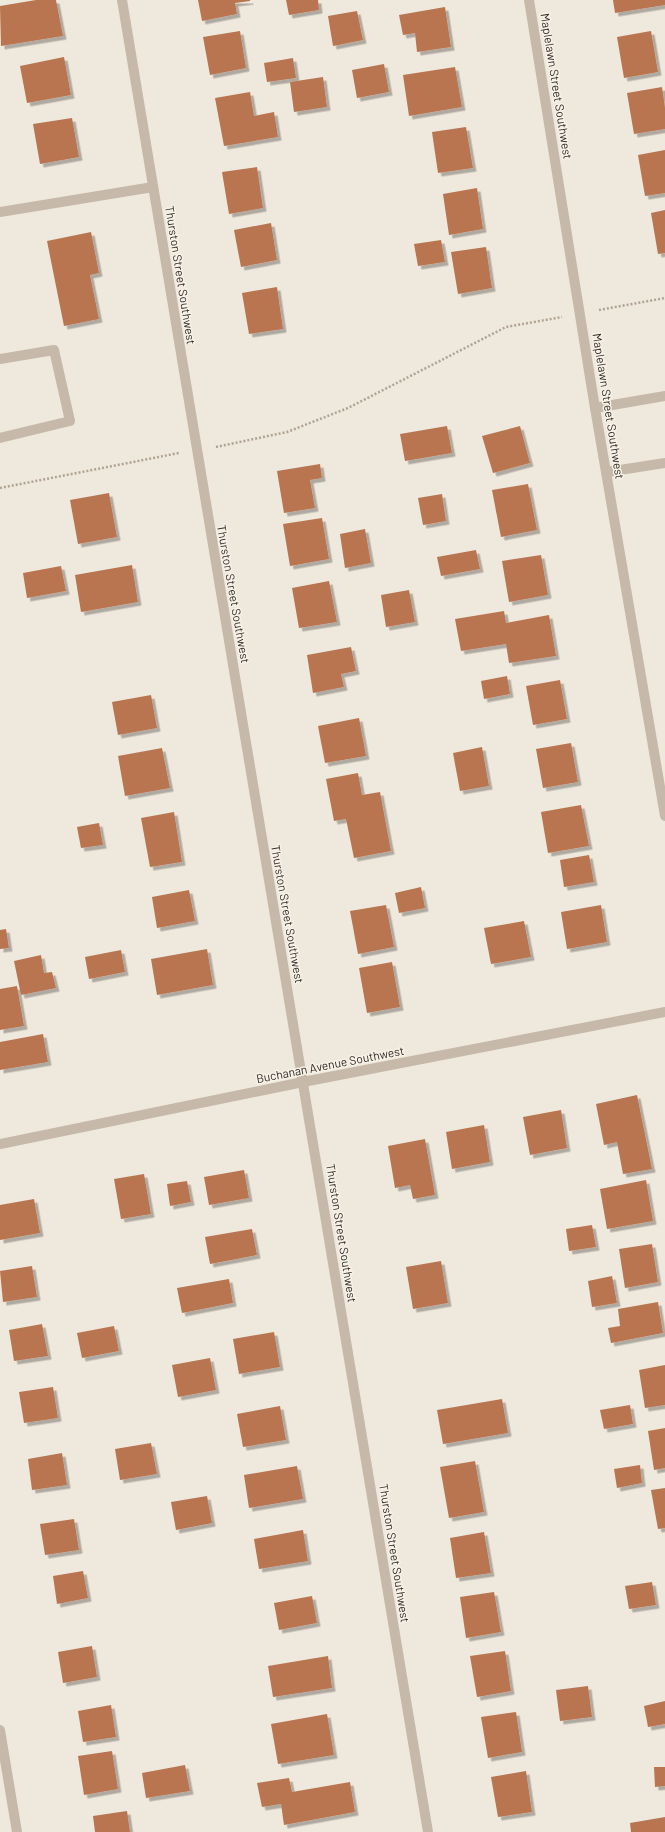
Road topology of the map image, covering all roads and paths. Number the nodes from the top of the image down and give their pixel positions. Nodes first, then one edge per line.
1 (122, 0) edge
2 (529, 0) edge
3 (153, 186) junction
4 (0, 212) edge
5 (665, 298) edge
6 (581, 314) junction
7 (0, 359) edge
8 (665, 396) edge
9 (595, 408) junction
10 (0, 438) edge
11 (196, 450) junction
12 (665, 463) edge
13 (607, 472) junction
14 (0, 488) edge
15 (665, 816) edge
16 (665, 1012) edge
17 (304, 1082) junction
18 (0, 1144) edge
19 (0, 1730) edge
20 (17, 1832) edge
21 (428, 1832) edge

1 - 3 street, Thurston Street Southwest
2 - 6 street, Maplelawn Street Southwest
3 - 4 street
3 - 11 street, Thurston Street Southwest
5 - 6 path
6 - 9 street, Maplelawn Street Southwest
6 - 11 path
7 - 10 street
8 - 9 street
9 - 13 street, Maplelawn Street Southwest
11 - 14 path
11 - 17 street, Thurston Street Southwest
12 - 13 street
13 - 15 street, Maplelawn Street Southwest
16 - 17 street, Buchanan Avenue Southwest
17 - 18 street, Buchanan Avenue Southwest
17 - 21 street, Thurston Street Southwest
19 - 20 street

